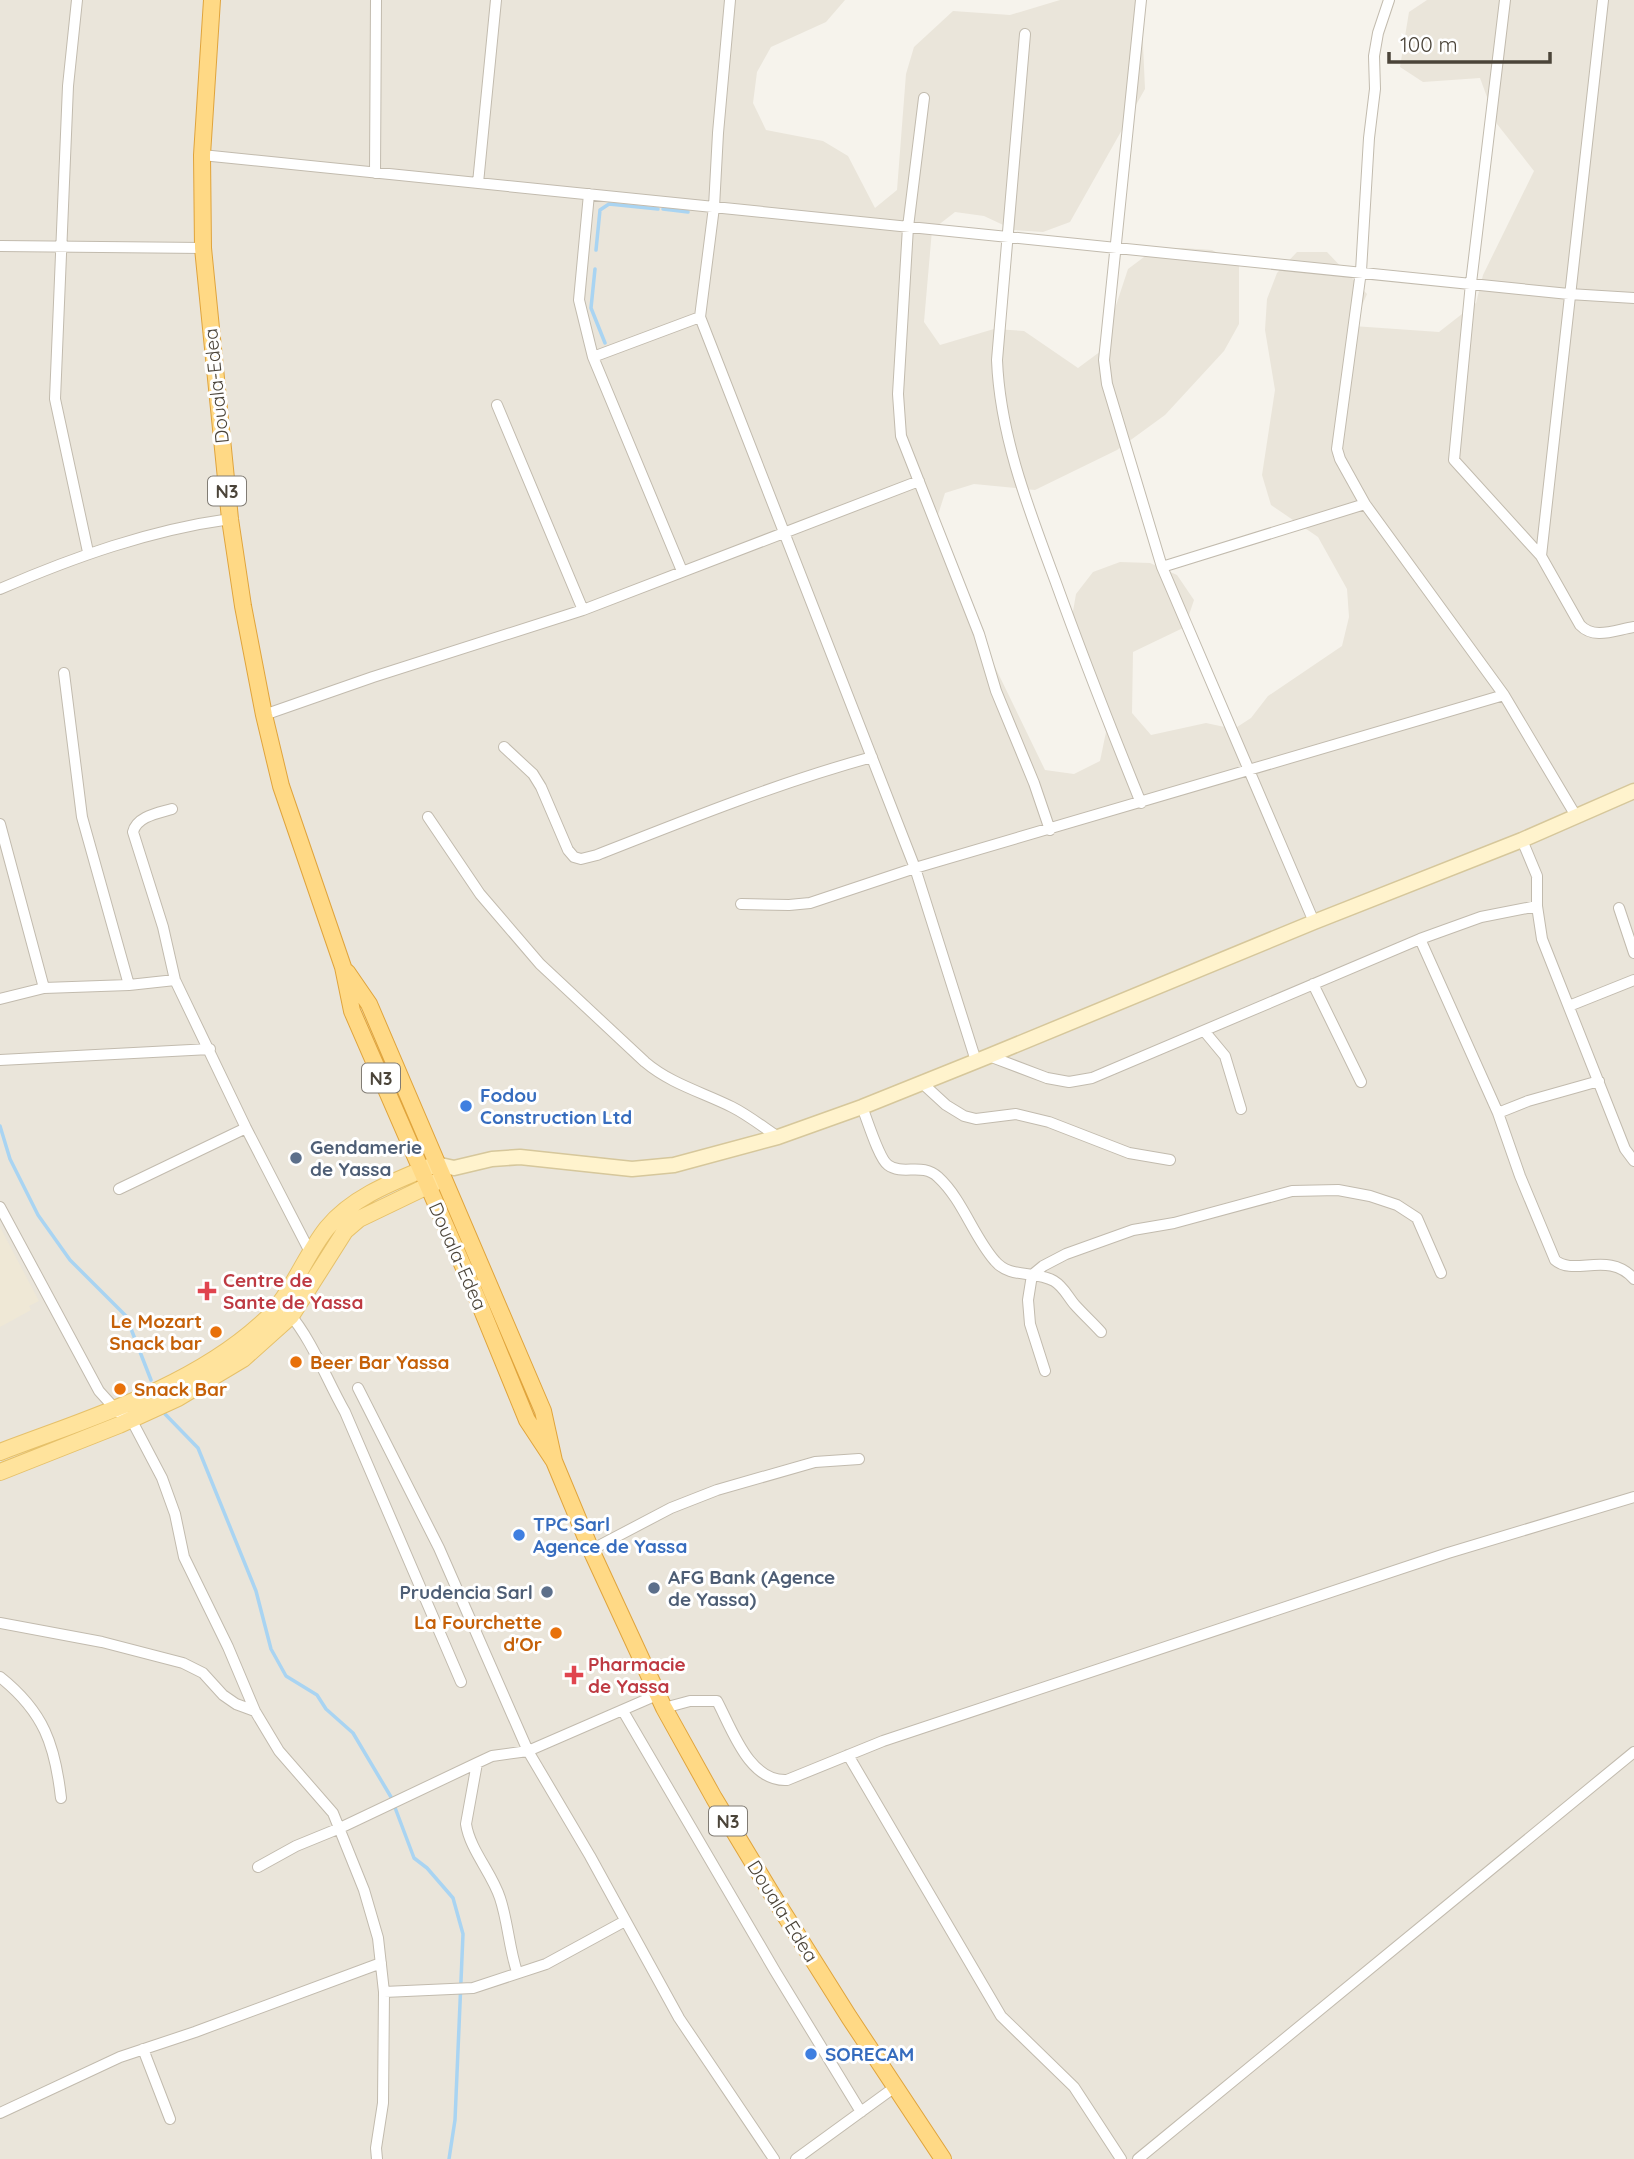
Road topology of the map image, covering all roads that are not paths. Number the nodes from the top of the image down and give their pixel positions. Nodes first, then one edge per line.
1 (77, 0) edge
2 (212, 0) edge
3 (376, 0) edge
4 (496, 0) edge
5 (730, 0) edge
6 (1141, 0) edge
7 (1389, 0) edge
8 (1505, 0) edge
9 (1603, 0) edge
10 (1025, 34) dead end
11 (924, 98) dead end
12 (202, 155) junction
13 (375, 173) junction
14 (478, 183) junction
15 (589, 194) junction
16 (714, 207) junction
17 (908, 226) junction
18 (1008, 237) junction
19 (0, 246) edge
20 (62, 247) junction
21 (1116, 247) junction
22 (203, 248) junction
23 (1361, 271) junction
24 (1471, 284) junction
25 (1569, 294) junction
26 (1634, 298) edge
27 (700, 317) junction
28 (593, 357) junction
29 (497, 405) dead end
30 (919, 481) junction
31 (1364, 504) junction
32 (230, 519) junction
33 (785, 532) junction
34 (88, 552) junction
35 (1541, 556) junction
36 (1162, 567) junction
37 (682, 571) junction
38 (0, 589) edge
39 (583, 610) junction
40 (1634, 627) edge
41 (64, 673) dead end
42 (1504, 695) junction
43 (264, 715) junction
44 (504, 747) dead end
45 (872, 757) junction
46 (1250, 769) junction
47 (1634, 791) edge
48 (1141, 803) junction
49 (172, 809) dead end
50 (1576, 816) junction
51 (428, 817) dead end
52 (0, 824) edge
53 (1050, 830) junction
54 (1522, 840) junction
55 (915, 868) junction
56 (741, 904) dead end
57 (1537, 906) junction
58 (1619, 908) dead end
59 (1314, 922) junction
60 (1420, 939) junction
61 (1634, 953) edge
62 (175, 979) junction
63 (1634, 980) edge
64 (1313, 984) junction
65 (129, 985) junction
66 (44, 988) junction
67 (0, 999) edge
68 (1569, 1006) junction
69 (1205, 1032) junction
70 (210, 1049) junction
71 (982, 1059) junction
72 (0, 1060) edge
73 (1599, 1080) junction
74 (1361, 1082) dead end
75 (922, 1083) junction
76 (862, 1107) junction
77 (1241, 1109) dead end
78 (1498, 1113) junction
79 (246, 1128) junction
80 (778, 1137) junction
81 (1170, 1160) dead end
82 (1634, 1161) edge
83 (436, 1173) junction
84 (119, 1189) dead end
85 (0, 1207) edge
86 (311, 1254) junction
87 (1441, 1273) dead end
88 (1032, 1275) junction
89 (1634, 1279) edge
90 (286, 1310) junction
91 (1101, 1332) dead end
92 (1045, 1371) dead end
93 (358, 1388) dead end
94 (114, 1408) junction
95 (131, 1419) junction
96 (0, 1452) edge
97 (859, 1459) dead end
98 (0, 1472) edge
99 (1634, 1497) edge
100 (591, 1550) junction
101 (0, 1623) edge
102 (0, 1677) edge
103 (461, 1682) dead end
104 (660, 1702) junction
105 (255, 1710) junction
106 (623, 1710) junction
107 (528, 1751) junction
108 (1634, 1752) edge
109 (848, 1755) junction
110 (477, 1763) junction
111 (61, 1798) dead end
112 (340, 1828) junction
113 (258, 1867) dead end
114 (625, 1921) junction
115 (381, 1963) junction
116 (517, 1972) junction
117 (384, 1992) junction
118 (143, 2049) junction
119 (895, 2087) junction
120 (861, 2112) junction
121 (0, 2113) edge
122 (170, 2119) dead end
123 (377, 2159) edge
124 (774, 2159) edge
125 (796, 2159) edge
126 (943, 2159) edge
127 (1121, 2159) edge
128 (1138, 2159) edge

1 - 20 street
2 - 12 highway, Douala-Edea / N3
3 - 13 street
4 - 14 street
5 - 16 street
6 - 21 street
7 - 23 street
8 - 24 street
9 - 25 street
10 - 18 street
11 - 17 street
12 - 13 street
12 - 22 highway, Douala-Edea / N3
13 - 14 street
14 - 15 street
15 - 16 street
15 - 28 street
16 - 17 street
16 - 27 street
17 - 18 street
17 - 30 street
18 - 21 street
18 - 48 street
19 - 20 street
20 - 22 street
20 - 34 street
21 - 23 street
21 - 36 street
22 - 32 highway, Douala-Edea / N3
23 - 24 street
23 - 31 street
24 - 25 street
24 - 35 street
25 - 26 street
25 - 35 street
27 - 28 street
27 - 33 street
28 - 37 street
29 - 39 street
30 - 33 street
30 - 53 street
31 - 36 street
31 - 42 street
32 - 34 street
32 - 43 highway, Douala-Edea / N3
33 - 37 street
33 - 45 street
34 - 38 street
35 - 40 street
36 - 46 street
37 - 39 street
39 - 43 street
41 - 65 street
42 - 46 street
42 - 50 street
43 - 83 highway, Douala-Edea / N3
44 - 45 street
45 - 55 street
46 - 48 street
46 - 59 street
47 - 50 main road
48 - 53 street
49 - 62 street
50 - 54 main road
51 - 80 street
52 - 66 street
53 - 55 street
54 - 57 street
54 - 59 main road
55 - 56 street
55 - 71 street
57 - 60 street
57 - 68 street
58 - 61 street
59 - 71 main road
60 - 64 street
60 - 78 street
62 - 65 street
62 - 70 street
63 - 68 street
64 - 69 street
64 - 74 street
65 - 66 street
66 - 67 street
68 - 73 street
69 - 71 street
69 - 77 street
70 - 72 street
70 - 79 street
71 - 75 main road
73 - 78 street
73 - 82 street
75 - 76 main road
75 - 81 street
76 - 80 main road
76 - 88 street
78 - 89 street
79 - 84 street
79 - 86 street
80 - 83 main road
83 - 86 main road
83 - 90 main road
83 - 100 highway, Douala-Edea / N3
85 - 94 street
86 - 90 main road
87 - 88 street
88 - 91 street
88 - 92 street
90 - 94 main road
90 - 95 main road
90 - 103 street
93 - 107 street
94 - 95 street
94 - 96 main road
95 - 98 main road
95 - 105 street
97 - 100 street
99 - 109 street
100 - 104 highway, Douala-Edea / N3
101 - 105 street
102 - 111 street
104 - 106 street
104 - 109 street
104 - 119 highway, Douala-Edea / N3
105 - 112 street
106 - 107 street
106 - 120 street
107 - 110 street
107 - 114 street
108 - 128 street
109 - 127 street
110 - 112 street
110 - 116 street
112 - 113 street
112 - 115 street
114 - 116 street
114 - 124 street
115 - 117 street
115 - 118 street
116 - 117 street
117 - 123 street
118 - 121 street
118 - 122 street
119 - 120 street
119 - 126 highway, Douala-Edea / N3
120 - 125 street

